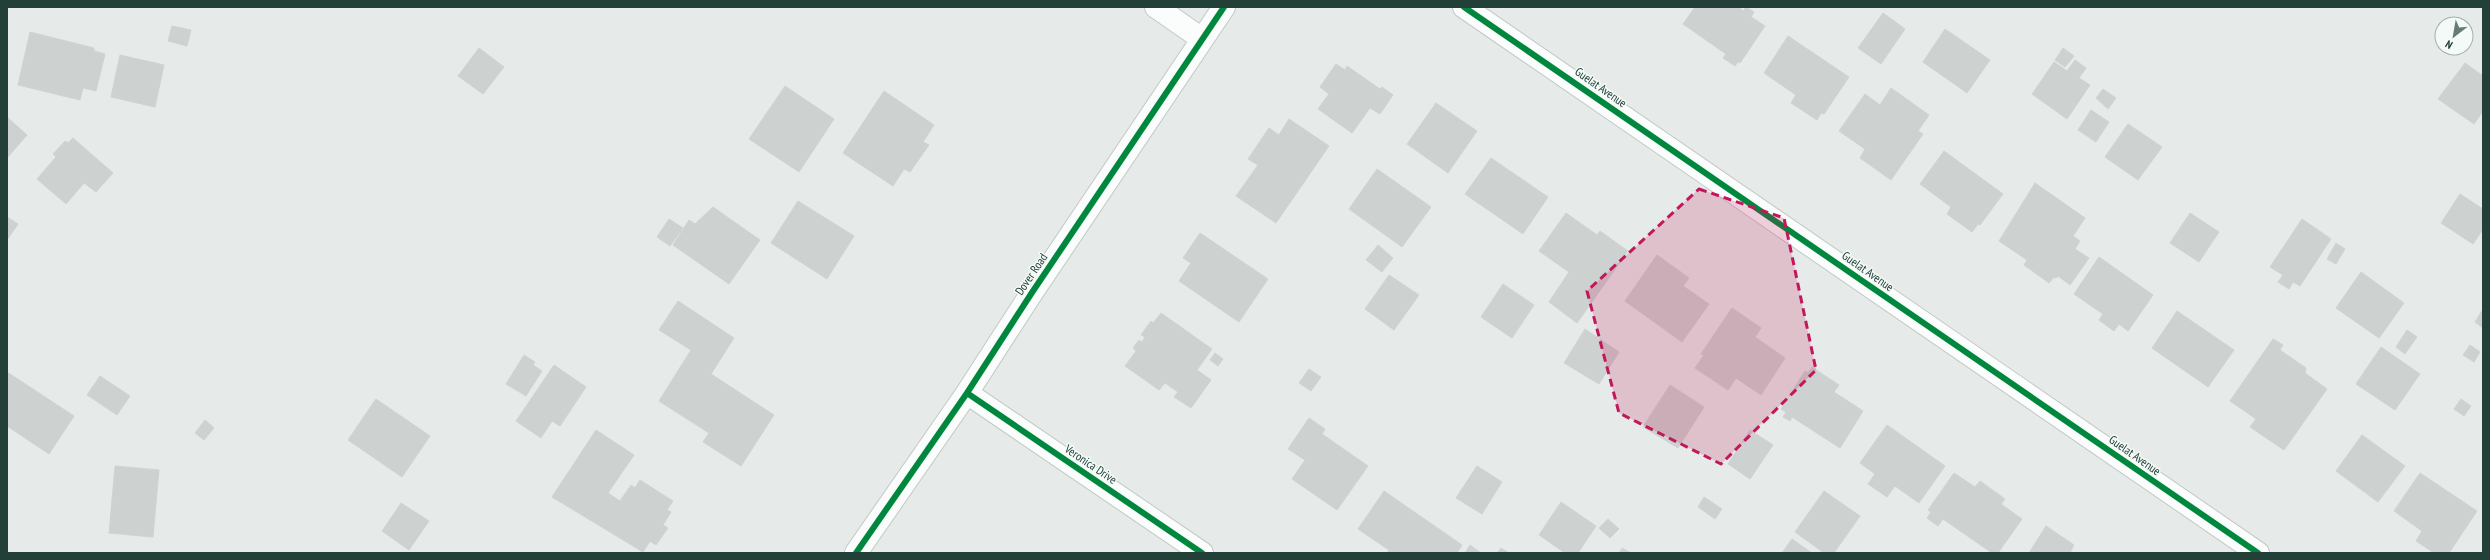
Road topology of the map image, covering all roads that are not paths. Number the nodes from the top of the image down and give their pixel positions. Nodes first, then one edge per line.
1 (1156, 7) edge
2 (1224, 7) edge
3 (1464, 7) edge
4 (1202, 39) junction
5 (967, 393) junction
6 (856, 553) edge
7 (1202, 553) edge
8 (2258, 553) edge

1 - 4 street
2 - 4 street, Dover Road
3 - 8 street, Guelat Avenue
4 - 5 street, Dover Road
5 - 6 street, Dover Road
5 - 7 street, Veronica Drive

